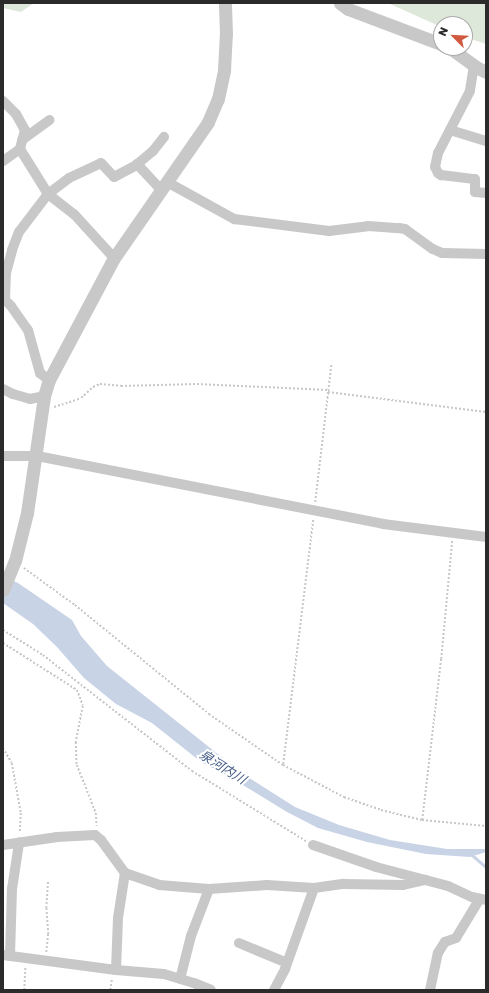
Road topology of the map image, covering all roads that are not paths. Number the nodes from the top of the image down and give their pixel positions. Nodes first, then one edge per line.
1 (225, 3) edge
2 (340, 3) edge
3 (433, 41) edge
4 (461, 56) edge
5 (474, 65) junction
6 (486, 72) edge
7 (3, 101) edge
8 (50, 120) dead end
9 (450, 130) junction
10 (164, 137) dead end
11 (486, 141) edge
12 (21, 144) junction
13 (3, 161) edge
14 (137, 164) junction
15 (164, 186) junction
16 (486, 193) edge
17 (48, 194) junction
18 (486, 254) edge
19 (114, 258) junction
20 (4, 298) edge
21 (50, 380) junction
22 (3, 389) edge
23 (43, 402) junction
24 (3, 456) edge
25 (37, 456) junction
26 (486, 537) edge
27 (3, 590) edge
28 (19, 844) junction
29 (3, 845) edge
30 (313, 845) road end
31 (126, 873) junction
32 (425, 880) junction
33 (314, 888) junction
34 (209, 889) junction
35 (483, 900) edge
36 (239, 943) dead end
37 (6, 955) edge
38 (287, 963) junction
39 (114, 970) junction
40 (184, 983) edge
41 (211, 990) edge
42 (274, 990) edge
43 (430, 990) edge

1 - 15 street
2 - 3 street
4 - 5 street
5 - 6 street
5 - 9 street
7 - 12 street
8 - 12 street
9 - 11 street
9 - 16 street
10 - 14 street
12 - 13 street
12 - 17 street
14 - 15 street
14 - 17 street
15 - 18 street
15 - 19 street
17 - 19 street
17 - 20 street
19 - 21 street
20 - 21 street
21 - 23 street
22 - 23 street
23 - 25 street
24 - 25 street
25 - 26 street
25 - 27 street
28 - 29 street
28 - 31 street
28 - 37 street
30 - 32 street
31 - 34 street
31 - 39 street
32 - 33 street
32 - 35 street
33 - 34 street
33 - 38 street
34 - 40 street
35 - 43 street
36 - 38 street
37 - 39 street
38 - 42 street
39 - 40 street
40 - 41 street

